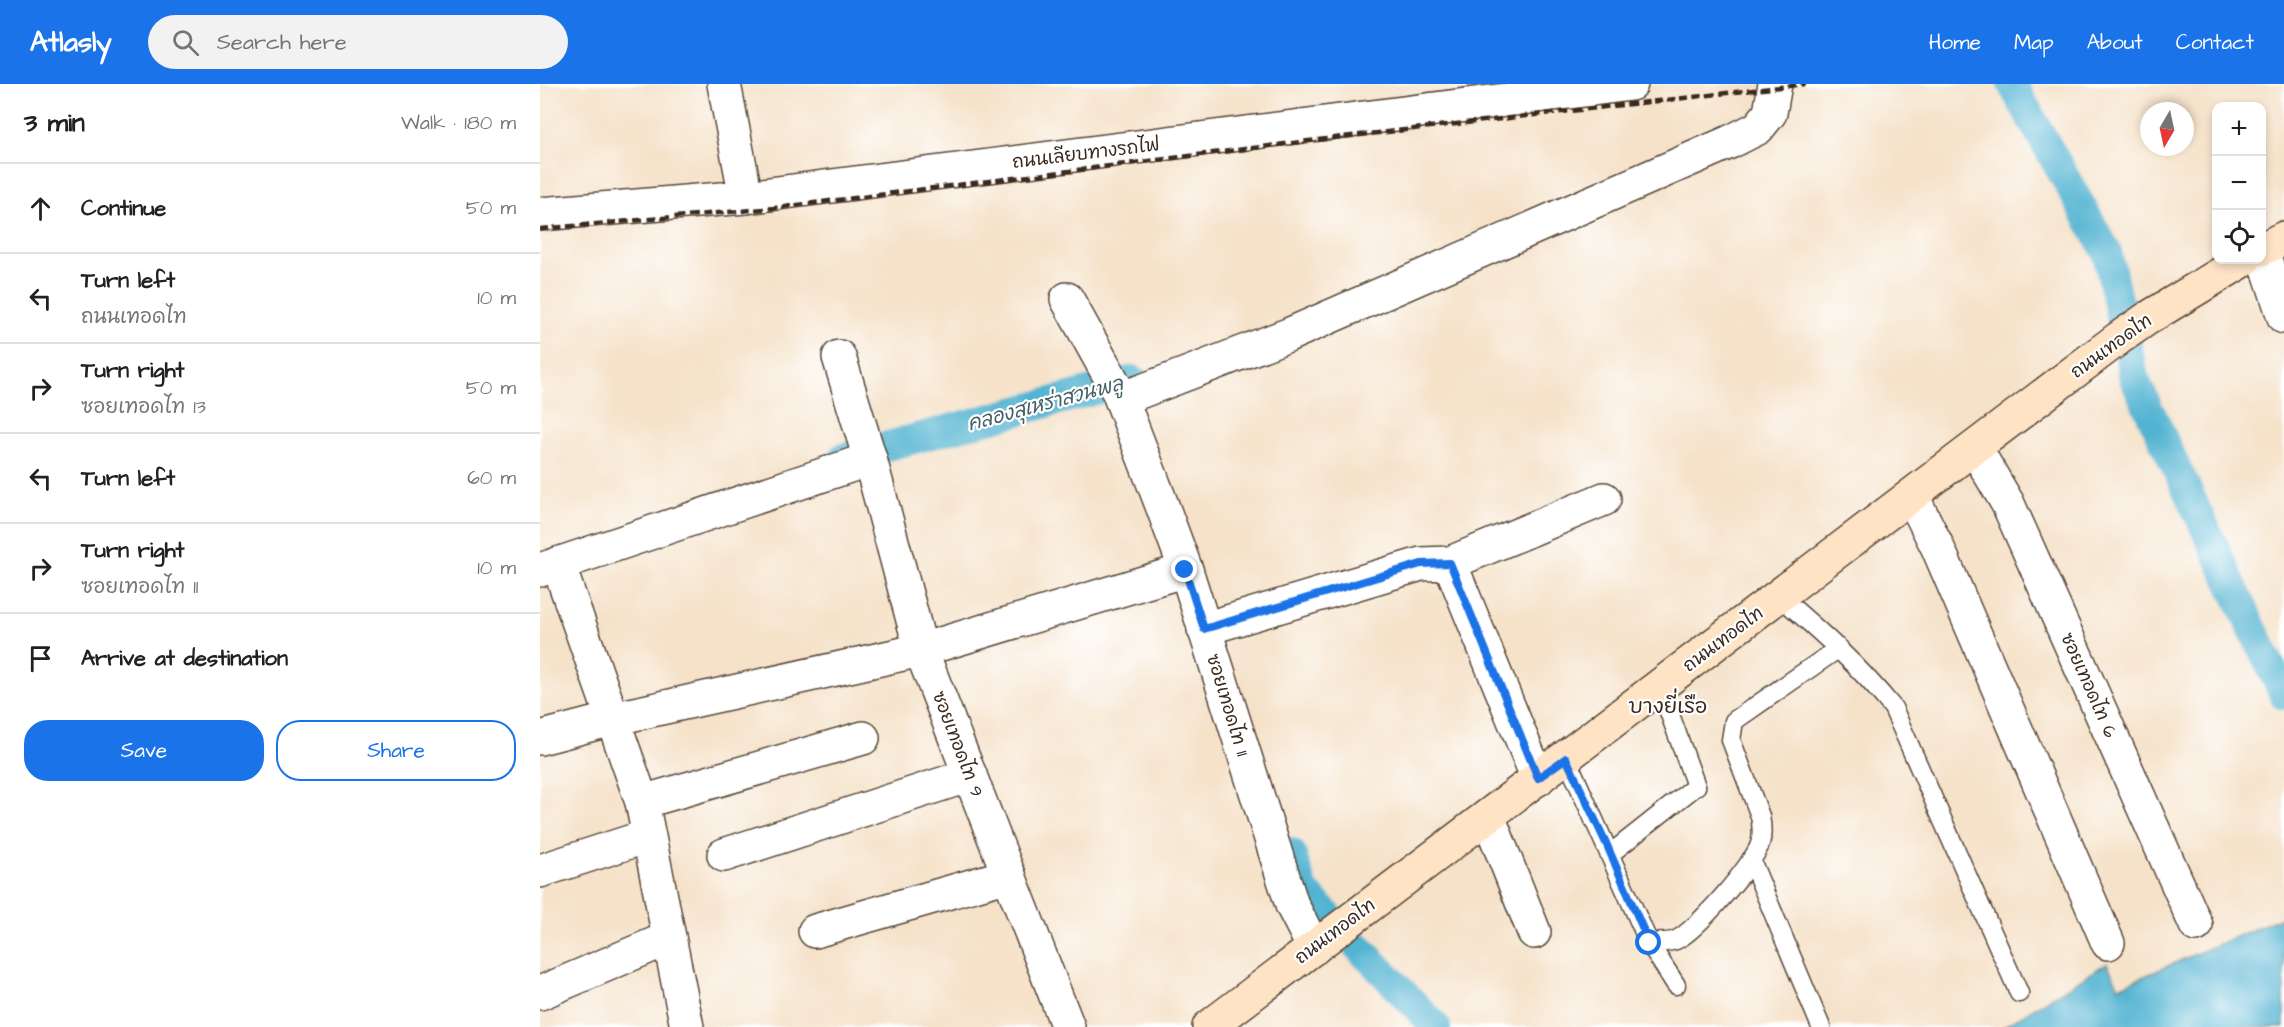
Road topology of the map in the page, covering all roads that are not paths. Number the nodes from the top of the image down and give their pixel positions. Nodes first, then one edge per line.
1 (724, 84) edge
2 (1631, 84) edge
3 (1775, 84) edge
4 (746, 196) junction
5 (540, 214) edge
6 (2284, 238) edge
7 (2266, 248) edge
8 (2266, 262) edge
9 (2237, 264) edge
10 (1067, 299) dead end
11 (2284, 317) edge
12 (839, 357) dead end
13 (1116, 389) junction
14 (1975, 448) junction
15 (868, 453) junction
16 (1912, 496) junction
17 (1604, 499) dead end
18 (1450, 563) junction
19 (549, 567) edge
20 (1185, 570) junction
21 (1779, 596) junction
22 (1204, 629) junction
23 (1839, 648) junction
24 (921, 650) junction
25 (1660, 687) junction
26 (612, 719) junction
27 (540, 738) edge
28 (863, 738) dead end
29 (1566, 758) junction
30 (970, 776) junction
31 (1538, 778) junction
32 (642, 802) junction
33 (1488, 816) junction
34 (648, 836) junction
35 (1610, 854) junction
36 (724, 855) dead end
37 (1751, 860) junction
38 (540, 871) edge
39 (1009, 875) junction
40 (2196, 925) dead end
41 (815, 931) dead end
42 (1534, 932) dead end
43 (1332, 934) junction
44 (669, 938) junction
45 (1649, 943) junction
46 (2108, 944) dead end
47 (1676, 985) dead end
48 (540, 993) edge
49 (2019, 993) dead end
50 (687, 1027) edge
51 (1068, 1027) edge
52 (1209, 1027) edge
53 (1821, 1027) edge

1 - 4 street
2 - 4 street, ถนนเลียบทางรถไฟ
3 - 13 street
4 - 5 street, ถนนเลียบทางรถไฟ
6 - 7 main road
8 - 11 street
9 - 14 main road, ถนนเทอดไท
10 - 13 street, ซอยเทอดไท 11
12 - 15 street, ซอยเทอดไท 9
13 - 20 street, ซอยเทอดไท 11
14 - 16 main road, ถนนเทอดไท
14 - 40 street, ซอยเทอดไท 6
15 - 19 street
15 - 24 street, ซอยเทอดไท 9
16 - 21 main road, ถนนเทอดไท
16 - 46 street
17 - 18 street
18 - 22 street
18 - 31 street
19 - 26 street
20 - 22 street, ซอยเทอดไท 11
20 - 24 street
21 - 23 lane
21 - 25 main road, ถนนเทอดไท
22 - 43 street, ซอยเทอดไท 11
23 - 37 lane
23 - 49 lane
24 - 26 street
24 - 30 street, ซอยเทอดไท 9
25 - 29 main road, ถนนเทอดไท
25 - 35 lane
26 - 27 street
26 - 32 street
28 - 32 street
29 - 31 main road, ถนนเทอดไท
29 - 35 lane
30 - 36 street
30 - 39 street, ซอยเทอดไท 9
31 - 33 main road, ถนนเทอดไท
32 - 34 street
33 - 42 street
33 - 43 main road, ถนนเทอดไท
34 - 38 street
34 - 44 street
35 - 45 lane
37 - 45 lane
37 - 53 lane
39 - 41 street
39 - 51 street, ซอยเทอดไท 9
43 - 52 main road, ถนนเทอดไท
44 - 48 street
44 - 50 street
45 - 47 lane

